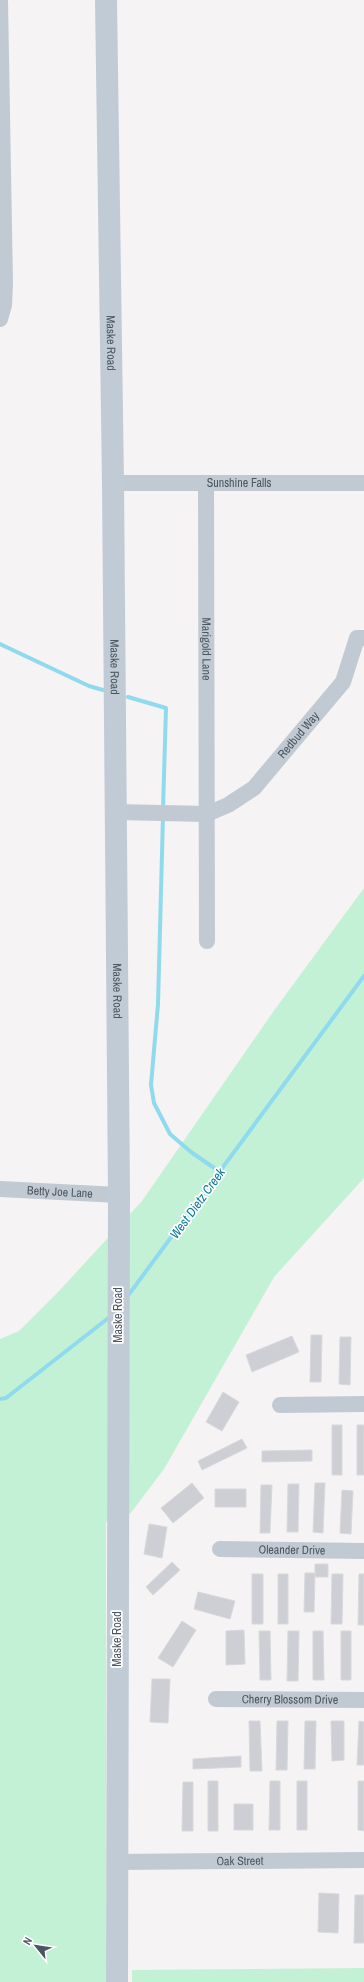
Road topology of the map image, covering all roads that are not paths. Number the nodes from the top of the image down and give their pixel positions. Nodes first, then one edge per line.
1 (0, 0) edge
2 (106, 0) edge
3 (0, 319) edge
4 (113, 483) junction
5 (364, 483) edge
6 (206, 484) junction
7 (364, 638) edge
8 (116, 812) junction
9 (207, 814) junction
10 (207, 940) dead end
11 (0, 1189) edge
12 (119, 1195) junction
13 (364, 1404) edge
14 (280, 1405) dead end
15 (220, 1549) dead end
16 (364, 1551) edge
17 (216, 1700) dead end
18 (364, 1700) edge
19 (364, 1860) edge
20 (117, 1862) junction
21 (117, 1982) edge

1 - 3 street
2 - 4 street, Maske Road
4 - 6 street, Sunshine Falls
4 - 8 street, Maske Road
5 - 6 street, Sunshine Falls
6 - 9 street, Marigold Lane
7 - 9 street, Redbud Way
8 - 9 street
8 - 12 street, Maske Road
9 - 10 street, Marigold Lane
11 - 12 street, Betty Joe Lane
12 - 20 street, Maske Road
13 - 14 street
15 - 16 street, Oleander Drive
17 - 18 street, Cherry Blossom Drive
19 - 20 street, Oak Street
20 - 21 street, Maske Road

